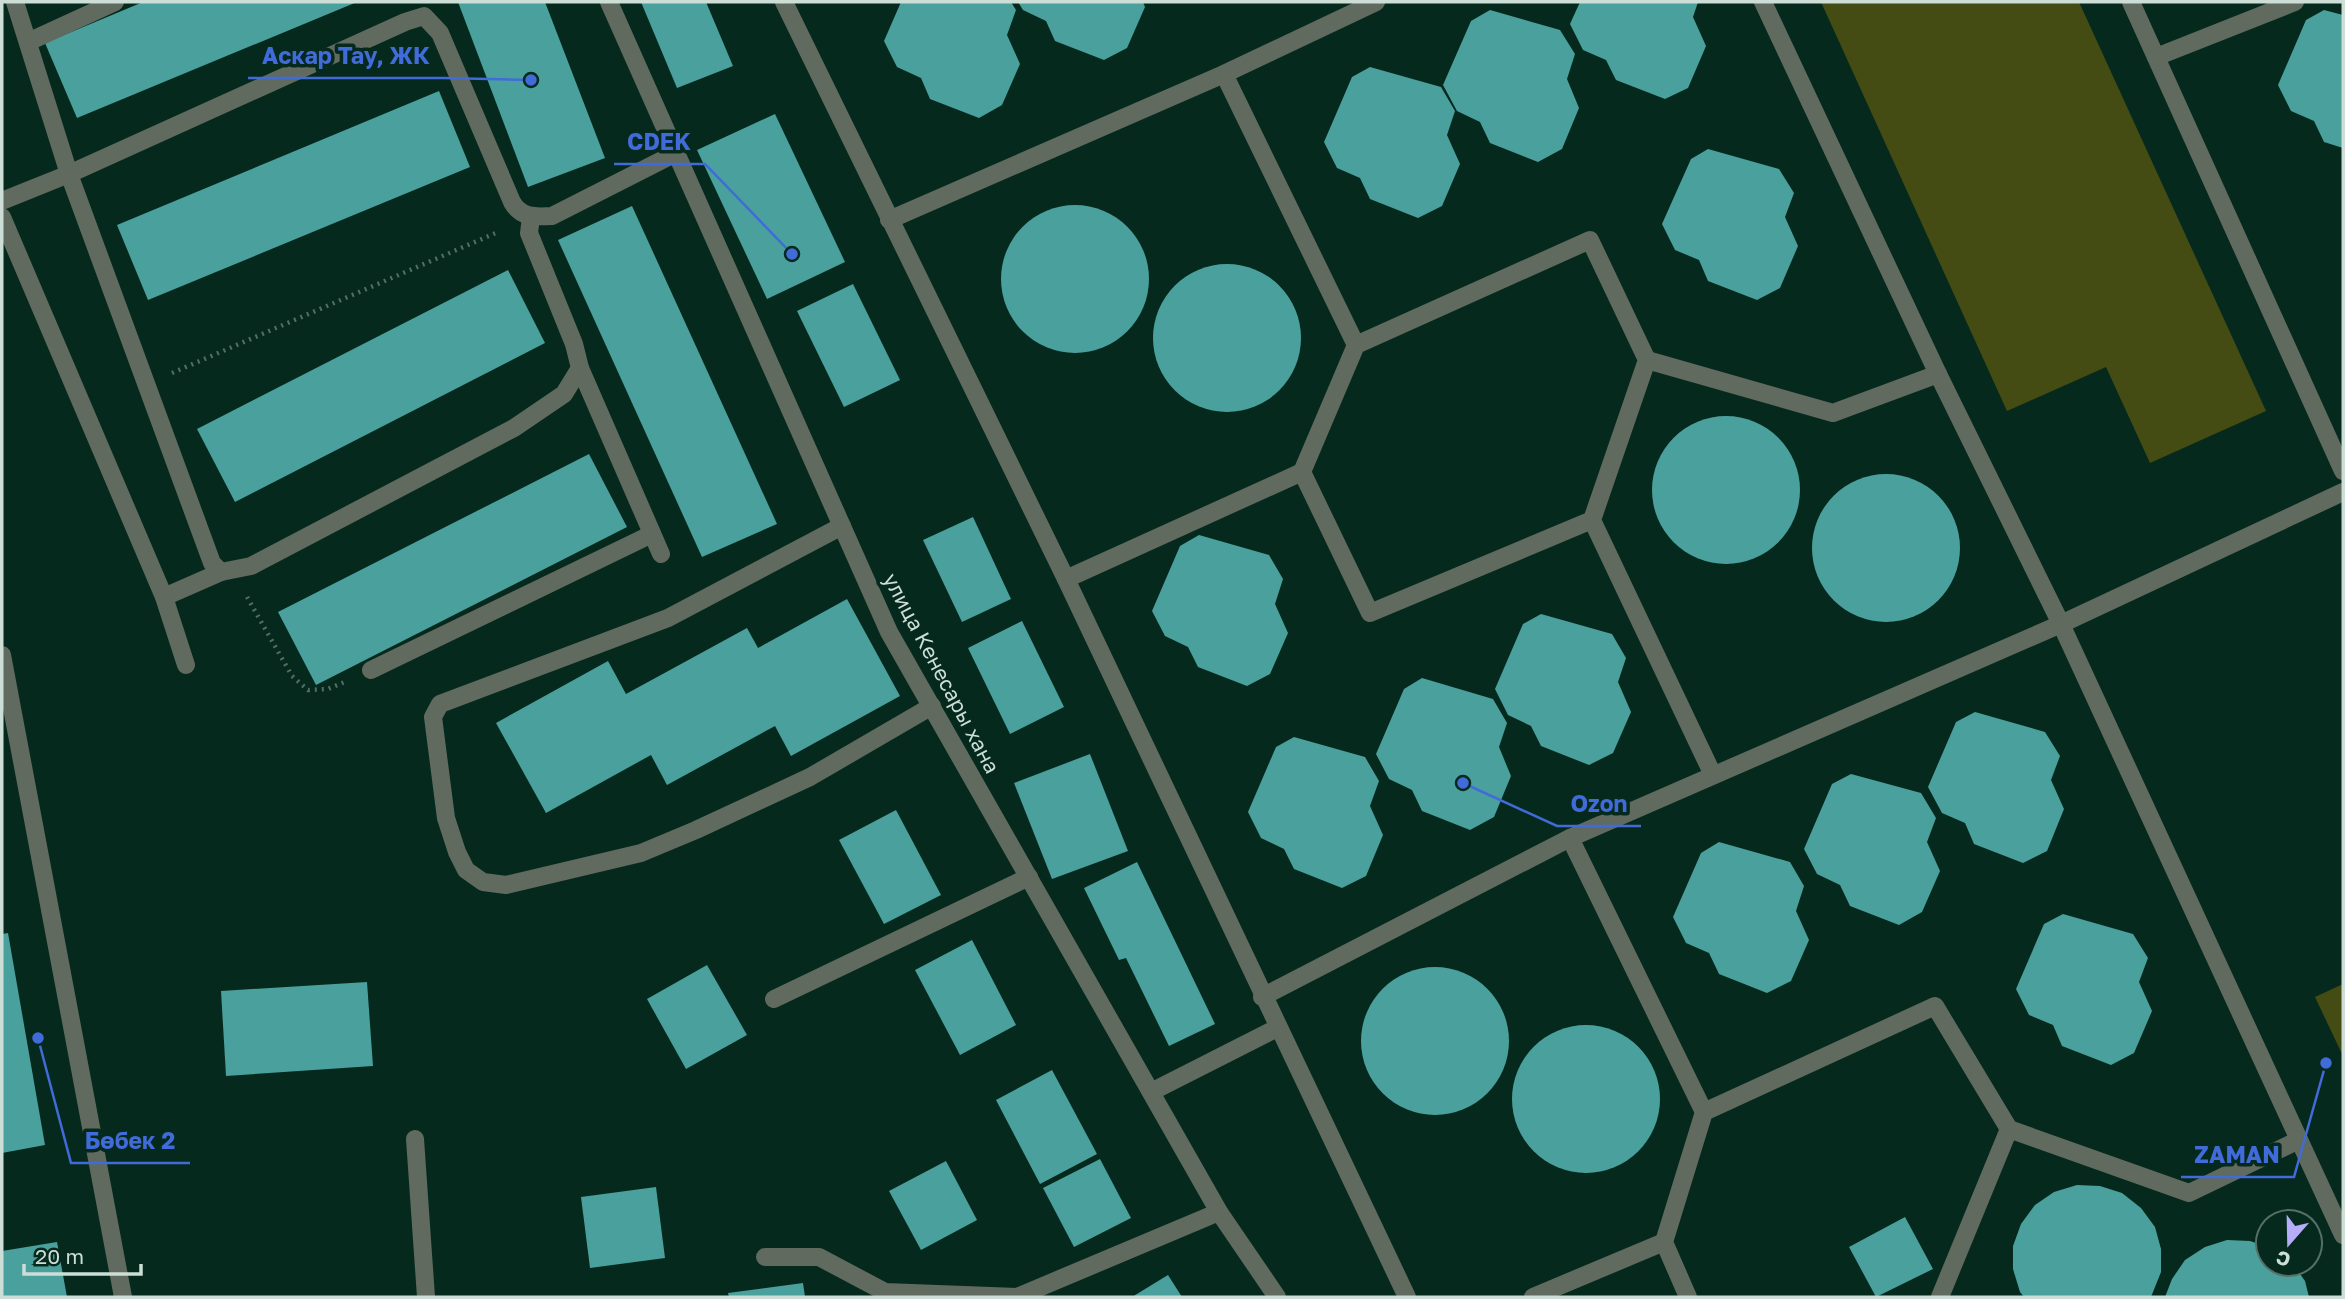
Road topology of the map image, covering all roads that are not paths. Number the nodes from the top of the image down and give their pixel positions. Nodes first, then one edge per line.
1 (15, 2) edge
2 (116, 2) edge
3 (609, 2) edge
4 (784, 2) edge
5 (1763, 2) edge
6 (2131, 2) edge
7 (2295, 2) edge
8 (1366, 4) edge
9 (27, 42) junction
10 (2156, 57) junction
11 (1224, 74) junction
12 (676, 153) junction
13 (69, 174) junction
14 (2, 201) edge
15 (2, 217) edge
16 (531, 218) junction
17 (889, 220) junction
18 (1356, 345) junction
19 (1647, 360) junction
20 (580, 368) junction
21 (1938, 374) junction
22 (2343, 471) edge
23 (1302, 472) junction
24 (2343, 492) edge
25 (1592, 520) junction
26 (842, 526) junction
27 (653, 534) junction
28 (661, 554) dead end
29 (227, 572) junction
30 (1066, 579) junction
31 (164, 597) junction
32 (2061, 624) junction
33 (2, 655) edge
34 (186, 665) dead end
35 (371, 670) road end
36 (932, 706) junction
37 (1713, 775) junction
38 (1570, 838) junction
39 (1029, 877) junction
40 (1262, 997) junction
41 (774, 999) dead end
42 (1278, 1028) junction
43 (1151, 1091) junction
44 (1704, 1112) junction
45 (2009, 1129) junction
46 (415, 1139) dead end
47 (2299, 1140) junction
48 (1219, 1212) junction
49 (2343, 1235) edge
50 (1664, 1242) junction
51 (765, 1257) dead end
52 (123, 1297) edge
53 (426, 1297) edge
54 (1277, 1297) edge
55 (1407, 1297) edge
56 (1533, 1297) edge
57 (1688, 1297) edge
58 (1940, 1297) edge

1 - 9 street
2 - 9 street
3 - 12 street, улица Кенесары хана
4 - 17 street
5 - 21 street
6 - 10 street
7 - 10 street
8 - 11 street
9 - 13 street
10 - 22 street
11 - 17 street
11 - 18 street
12 - 16 street
12 - 26 street, улица Кенесары хана
13 - 14 street
13 - 16 street
13 - 29 street
15 - 31 street
16 - 20 street
17 - 30 street
18 - 19 street
18 - 23 street
19 - 21 street
19 - 25 street
20 - 27 street
20 - 29 street
21 - 32 street
23 - 25 street
23 - 30 street
24 - 32 street
25 - 37 street
26 - 36 street, улица Кенесары хана
26 - 36 street
27 - 28 street
27 - 35 street
29 - 31 street
30 - 40 street
31 - 34 street
32 - 37 street
32 - 47 street
33 - 52 street
36 - 39 street, улица Кенесары хана
37 - 38 street
38 - 40 street
38 - 44 street
39 - 41 street
39 - 43 street, улица Кенесары хана
40 - 42 street
42 - 43 street
42 - 55 street
43 - 48 street, улица Кенесары хана
44 - 45 street
44 - 50 street
45 - 47 street
45 - 58 street
46 - 53 street
47 - 49 street
48 - 51 street
48 - 54 street, улица Кенесары хана
50 - 56 street
50 - 57 street

